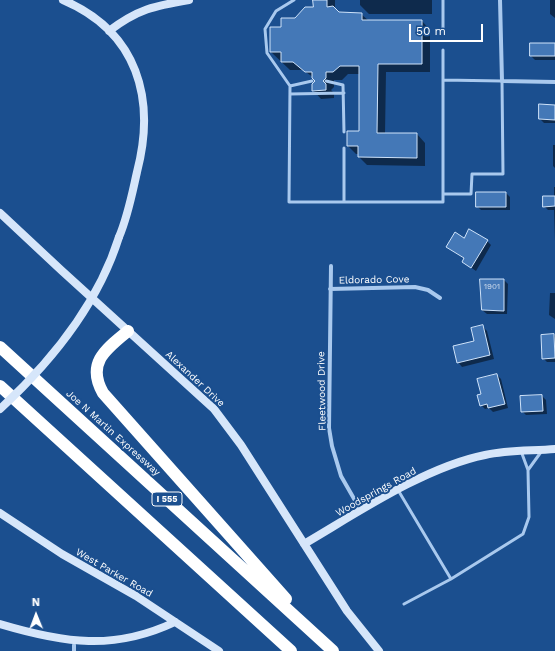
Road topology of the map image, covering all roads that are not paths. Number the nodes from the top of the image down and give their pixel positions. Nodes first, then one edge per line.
1 (63, 0) edge
2 (189, 0) edge
3 (291, 0) edge
4 (443, 0) edge
5 (500, 0) edge
6 (109, 31) junction
7 (443, 31) dead end
8 (443, 50) dead end
9 (443, 80) junction
10 (502, 80) junction
11 (312, 81) dead end
12 (326, 81) dead end
13 (555, 82) edge
14 (290, 86) junction
15 (344, 93) junction
16 (290, 94) junction
17 (344, 132) dead end
18 (344, 148) dead end
19 (443, 194) junction
20 (344, 202) junction
21 (0, 213) edge
22 (330, 266) dead end
23 (330, 289) junction
24 (440, 298) dead end
25 (128, 330) junction
26 (0, 347) edge
27 (0, 386) edge
28 (0, 396) edge
29 (0, 409) edge
30 (45, 428) junction
31 (555, 449) edge
32 (521, 450) junction
33 (543, 450) junction
34 (528, 470) junction
35 (398, 490) junction
36 (361, 511) junction
37 (0, 513) edge
38 (304, 544) junction
39 (451, 579) junction
40 (404, 604) dead end
41 (175, 622) junction
42 (0, 624) edge
43 (74, 648) edge
44 (329, 648) edge
45 (219, 651) edge
46 (291, 651) edge
47 (379, 651) edge

1 - 6 street
2 - 6 street
3 - 14 lane
4 - 7 lane
5 - 10 street
6 - 29 street, bridge
8 - 9 lane
9 - 10 lane
9 - 19 lane
10 - 13 street
10 - 19 lane
11 - 14 lane
12 - 15 lane
14 - 16 lane
15 - 16 lane
15 - 17 lane
16 - 20 lane
18 - 20 lane
19 - 20 lane
21 - 25 street, Alexander Drive
22 - 23 street, Fleetwood Drive
23 - 24 street, Eldorado Cove
23 - 36 street, Fleetwood Drive
25 - 38 street, Alexander Drive
25 - 44 highway
26 - 44 highway, Joe N Martin Expressway / I 555
27 - 30 highway, I 555
28 - 30 highway
30 - 46 highway, I 555
31 - 33 street, Woodsprings Road
32 - 33 street, Woodsprings Road
32 - 34 lane
32 - 35 street, Woodsprings Road
33 - 34 lane
34 - 39 lane
35 - 36 street, Woodsprings Road
35 - 39 lane
36 - 38 street, Woodsprings Road
37 - 41 street, West Parker Road
38 - 47 street, Alexander Drive
39 - 40 lane
41 - 43 street
41 - 45 street, West Parker Road
42 - 43 street

